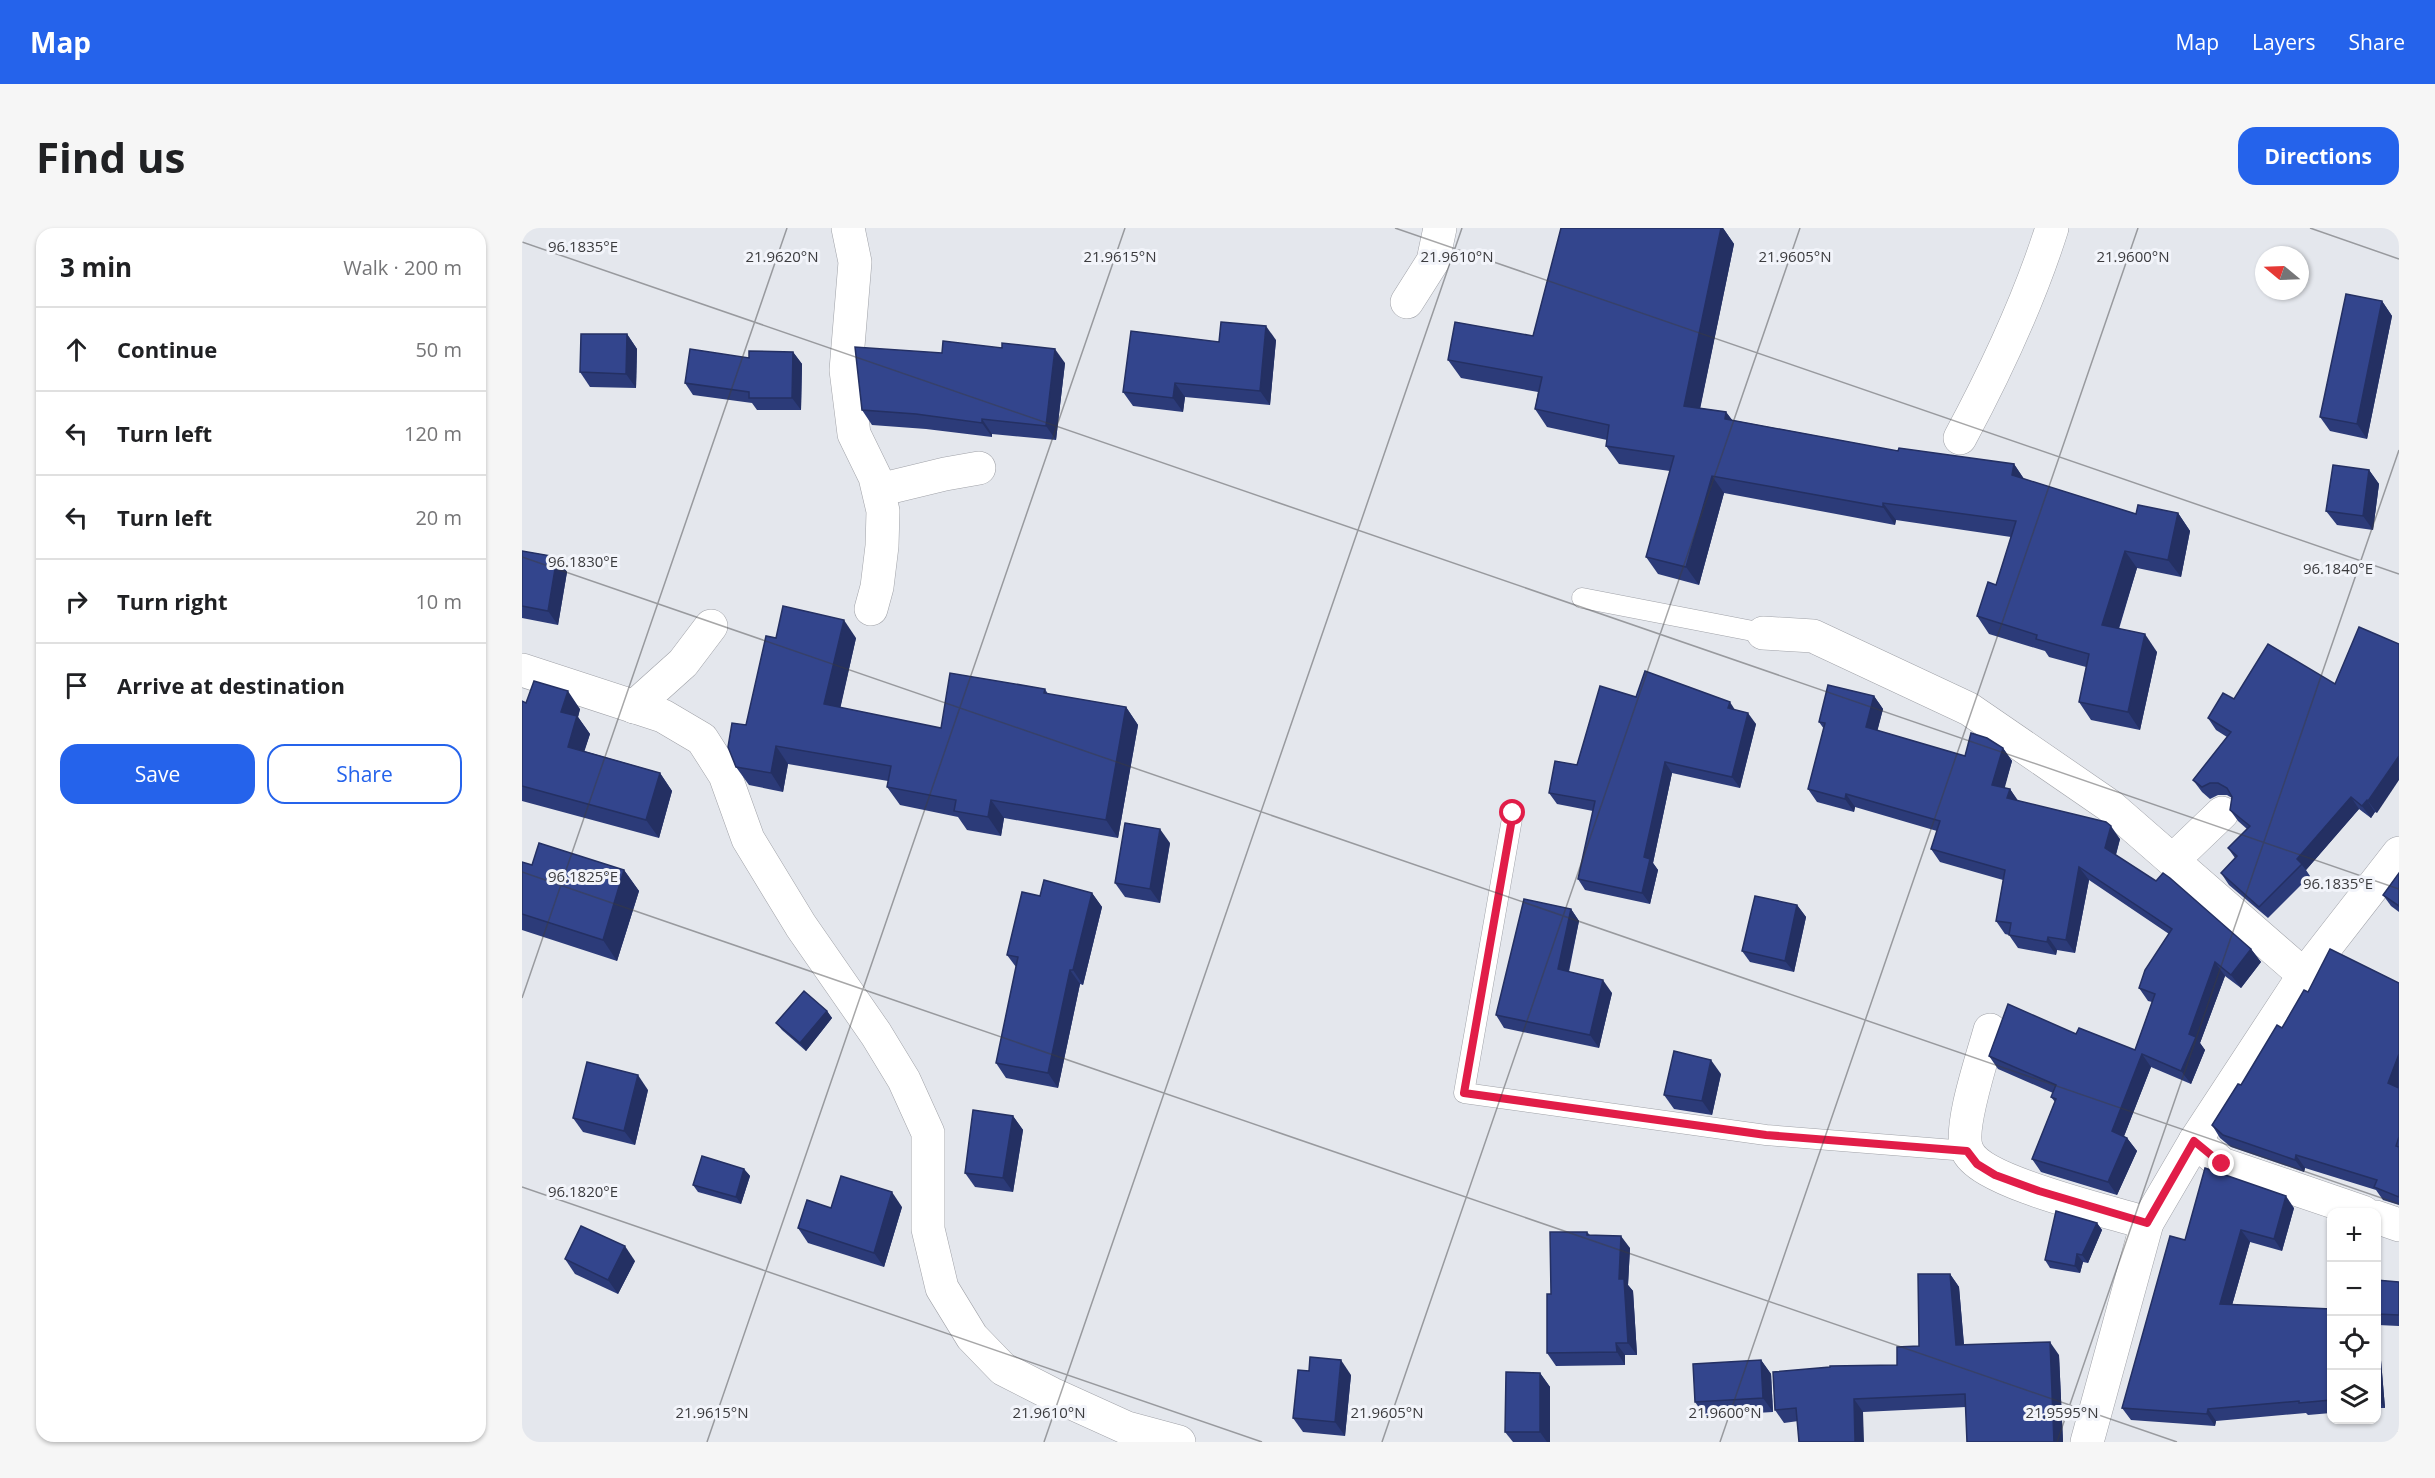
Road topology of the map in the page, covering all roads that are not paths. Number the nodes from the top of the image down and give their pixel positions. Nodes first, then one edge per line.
1 (848, 228) edge
2 (1440, 228) edge
3 (2052, 228) edge
4 (1407, 302) dead end
5 (1960, 438) dead end
6 (979, 468) dead end
7 (879, 490) junction
8 (1582, 598) dead end
9 (871, 609) dead end
10 (711, 626) dead end
11 (1763, 633) joint
12 (522, 670) edge
13 (634, 707) junction
14 (1513, 813) dead end
15 (2222, 813) dead end
16 (2399, 853) edge
17 (2174, 859) junction
18 (2304, 975) junction
19 (1990, 1030) dead end
20 (2194, 1141) junction
21 (1967, 1151) junction
22 (2350, 1208) edge
23 (2381, 1219) edge
24 (2147, 1223) junction
25 (2399, 1225) edge
26 (1179, 1442) edge
27 (2087, 1442) edge

1 - 7 street
2 - 4 street
3 - 5 street
6 - 7 street
7 - 9 street
8 - 11 lane
10 - 13 street
11 - 17 street
12 - 13 street
13 - 26 street
14 - 21 lane
15 - 17 street
16 - 18 street
17 - 18 street
18 - 20 street
19 - 21 street
20 - 22 street
20 - 24 street
21 - 24 street
23 - 25 street
24 - 27 street

